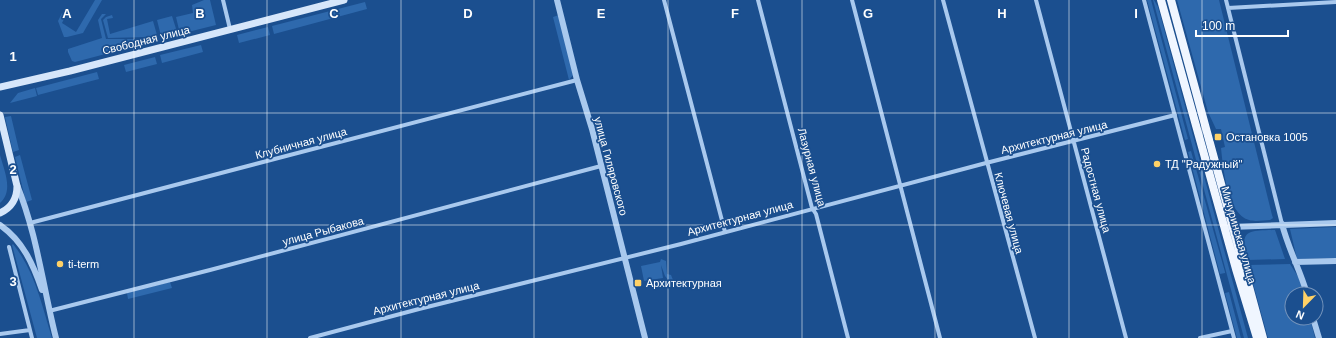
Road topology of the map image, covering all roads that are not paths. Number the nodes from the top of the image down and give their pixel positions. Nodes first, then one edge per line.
1 (223, 0) edge
2 (344, 0) edge
3 (557, 0) edge
4 (664, 0) edge
5 (758, 0) edge
6 (852, 0) edge
7 (943, 0) edge
8 (1036, 0) edge
9 (1144, 0) edge
10 (1161, 0) edge
11 (1171, 0) edge
12 (1226, 0) edge
13 (1336, 2) edge
14 (1228, 8) junction
15 (230, 29) junction
16 (577, 80) junction
17 (0, 88) edge
18 (0, 115) edge
19 (1175, 115) junction
20 (1074, 141) junction
21 (986, 163) junction
22 (601, 166) junction
23 (16, 182) junction
24 (900, 186) junction
25 (812, 208) junction
26 (0, 213) edge
27 (1336, 222) edge
28 (30, 223) junction
29 (1282, 224) junction
30 (0, 225) edge
31 (1229, 227) junction
32 (725, 232) junction
33 (9, 247) dead end
34 (624, 258) junction
35 (1336, 260) edge
36 (1295, 262) junction
37 (1305, 286) edge
38 (49, 310) junction
39 (1315, 326) edge
40 (30, 330) junction
41 (1232, 330) junction
42 (0, 334) edge
43 (32, 338) edge
44 (56, 338) edge
45 (310, 338) edge
46 (645, 338) edge
47 (848, 338) edge
48 (940, 338) edge
49 (1035, 338) edge
50 (1126, 338) edge
51 (1200, 338) edge
52 (1234, 338) edge
53 (1257, 338) edge
54 (1263, 338) edge
55 (1319, 338) edge

1 - 15 street
2 - 15 main road, Свободная улица
3 - 16 street, улица Гиляровского
4 - 32 street
5 - 25 street, Лазурная улица
6 - 24 street
7 - 21 street, Ключевая улица
8 - 20 street, Радостная улица
9 - 19 street
10 - 31 main road, Мичуринская улица
11 - 31 main road, Мичуринская улица
12 - 14 street
13 - 14 street
14 - 29 street
15 - 17 main road, Свободная улица
16 - 22 street, улица Гиляровского
16 - 28 street, Клубничная улица
18 - 23 main road
19 - 20 street, Архитектурная улица
19 - 41 street
20 - 21 street, Архитектурная улица
20 - 50 street, Радостная улица
21 - 24 street, Архитектурная улица
21 - 49 street, Ключевая улица
22 - 34 street, улица Гиляровского
22 - 38 street, улица Рыбакова
23 - 26 main road
23 - 28 street
24 - 25 street, Архитектурная улица
24 - 48 street
25 - 32 street, Архитектурная улица
25 - 47 street, Лазурная улица
27 - 29 street
28 - 38 street
29 - 31 street
29 - 36 street
30 - 38 street
31 - 53 main road, Мичуринская улица
31 - 54 main road, Мичуринская улица
32 - 34 street, Архитектурная улица
33 - 40 street
34 - 45 street, Архитектурная улица
34 - 46 street, улица Гиляровского
35 - 36 street
36 - 37 street
38 - 44 street
39 - 55 street
40 - 42 street
40 - 43 street
41 - 51 street
41 - 52 street

